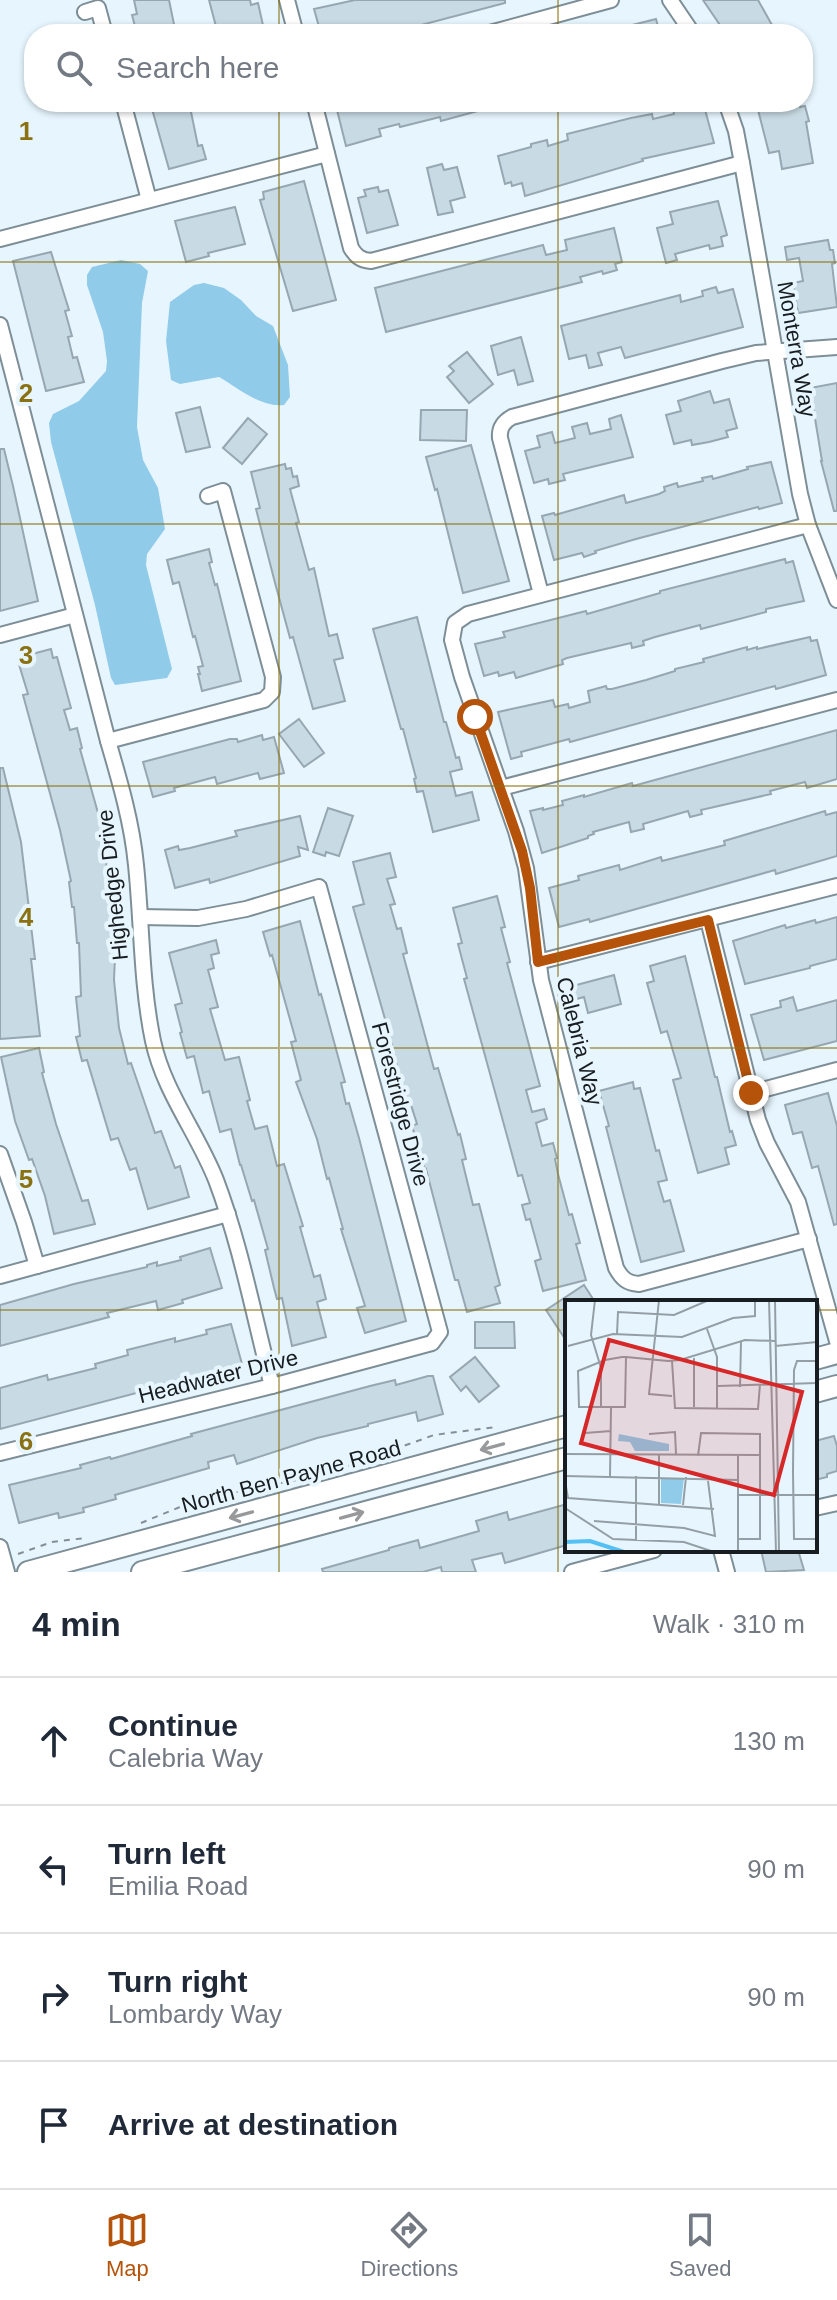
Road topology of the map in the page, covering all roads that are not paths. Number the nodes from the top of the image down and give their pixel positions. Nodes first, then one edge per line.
1 (287, 0) edge
2 (611, 0) edge
3 (670, 0) edge
4 (85, 12) dead end
5 (102, 24) edge
6 (293, 24) edge
7 (523, 24) edge
8 (686, 24) edge
9 (126, 112) edge
10 (316, 112) edge
11 (729, 112) edge
12 (327, 154) junction
13 (742, 163) junction
14 (149, 200) junction
15 (0, 239) edge
16 (0, 325) edge
17 (837, 347) edge
18 (775, 351) junction
19 (208, 496) dead end
20 (808, 525) junction
21 (541, 594) junction
22 (837, 600) edge
23 (75, 615) junction
24 (0, 635) edge
25 (837, 700) edge
26 (108, 741) junction
27 (501, 788) junction
28 (837, 886) edge
29 (140, 917) junction
30 (708, 920) junction
31 (538, 962) junction
32 (837, 1070) edge
33 (751, 1093) junction
34 (0, 1154) edge
35 (228, 1214) junction
36 (809, 1239) junction
37 (37, 1266) junction
38 (0, 1276) edge
39 (440, 1332) joint
40 (837, 1341) edge
41 (837, 1353) edge
42 (817, 1358) edge
43 (272, 1386) junction
44 (837, 1386) edge
45 (817, 1391) edge
46 (565, 1427) edge
47 (0, 1453) edge
48 (565, 1459) edge
49 (837, 1503) edge
50 (817, 1508) edge
51 (0, 1548) edge
52 (647, 1552) edge
53 (722, 1552) edge
54 (7, 1572) edge
55 (28, 1572) edge
56 (142, 1572) edge
57 (572, 1572) edge
58 (727, 1572) edge

1 - 6 street
2 - 7 street
3 - 8 street
4 - 5 street
9 - 14 street
10 - 12 street
11 - 13 street, Monterra Way
12 - 13 street
12 - 14 street
13 - 18 street, Monterra Way
14 - 15 street
16 - 23 street, Highedge Drive
17 - 18 street
18 - 20 street, Monterra Way
18 - 21 street
19 - 26 street
20 - 21 street
20 - 22 street, Monterra Way
21 - 27 street, Calebria Way
23 - 24 street
23 - 26 street, Highedge Drive
25 - 27 street
26 - 29 street, Highedge Drive
27 - 31 street, Calebria Way
28 - 30 street
29 - 35 street, Highedge Drive
29 - 39 street, Forestridge Drive
30 - 31 street
30 - 33 street
31 - 36 street, Calebria Way
32 - 33 street
33 - 36 street
34 - 37 street
35 - 37 street
35 - 43 street, Highedge Drive
36 - 40 street
37 - 38 street
39 - 43 street, Headwater Drive
41 - 42 street
43 - 47 street, Headwater Drive
44 - 45 street
46 -> 55 street, North Ben Payne Road
56 -> 48 street
49 - 50 street
51 - 54 street
52 - 57 street
53 - 58 street

